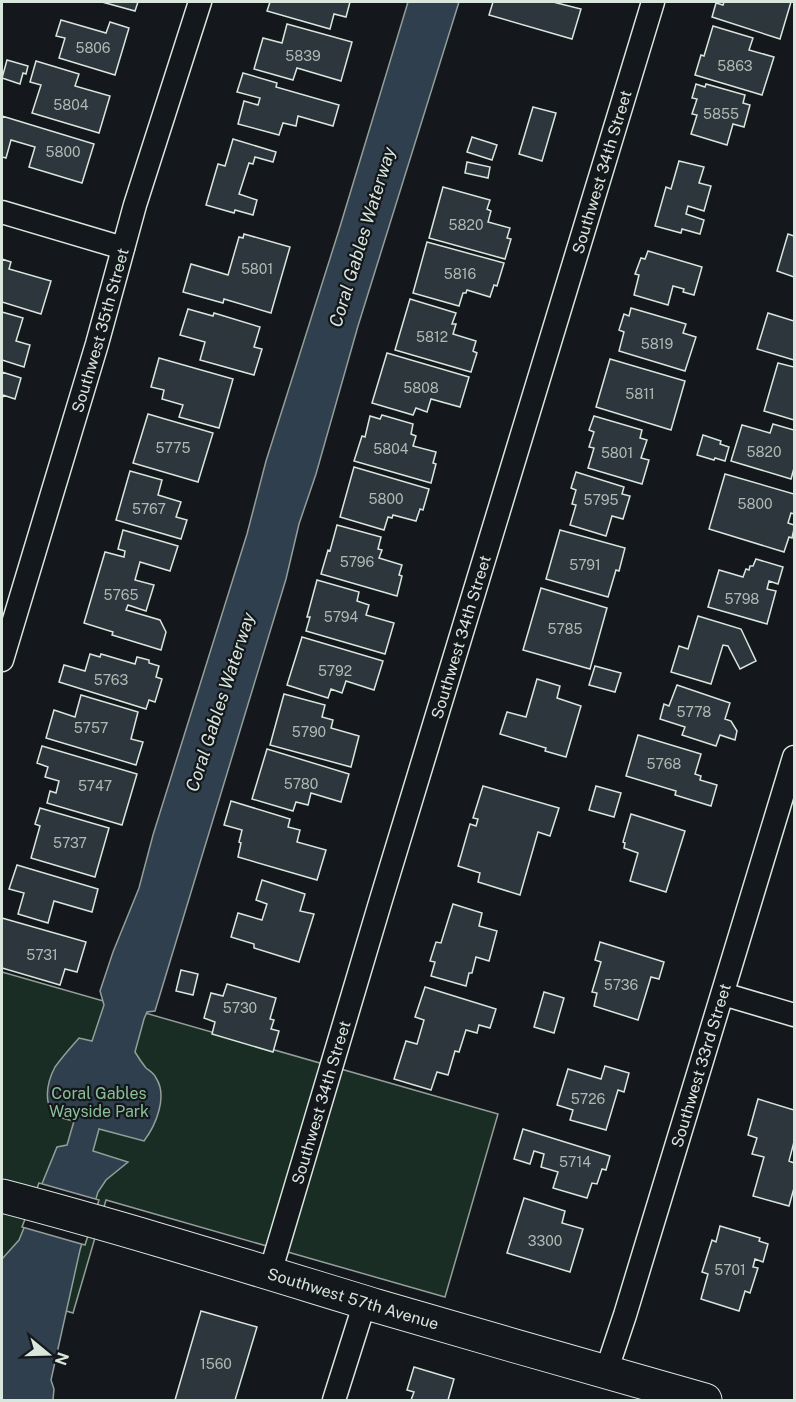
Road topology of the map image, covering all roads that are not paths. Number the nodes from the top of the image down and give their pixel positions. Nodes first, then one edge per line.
1 (200, 2) edge
2 (653, 2) edge
3 (2, 212) edge
4 (123, 248) junction
5 (2, 660) edge
6 (795, 757) edge
7 (723, 994) junction
8 (795, 1015) edge
9 (12, 1198) edge
10 (270, 1272) junction
11 (364, 1302) junction
12 (606, 1372) junction
13 (334, 1401) edge
14 (705, 1401) edge

1 - 4 street, Southwest 35th Street
2 - 10 street, Southwest 34th Street
3 - 4 street
4 - 5 street, Southwest 35th Street
6 - 7 street, Southwest 33rd Street
7 - 8 street
7 - 12 street, Southwest 33rd Street
9 - 10 main road, Southwest 57th Avenue
10 - 11 main road, Southwest 57th Avenue
11 - 12 main road, Southwest 57th Avenue
11 - 13 street
12 - 14 main road, Southwest 57th Avenue

